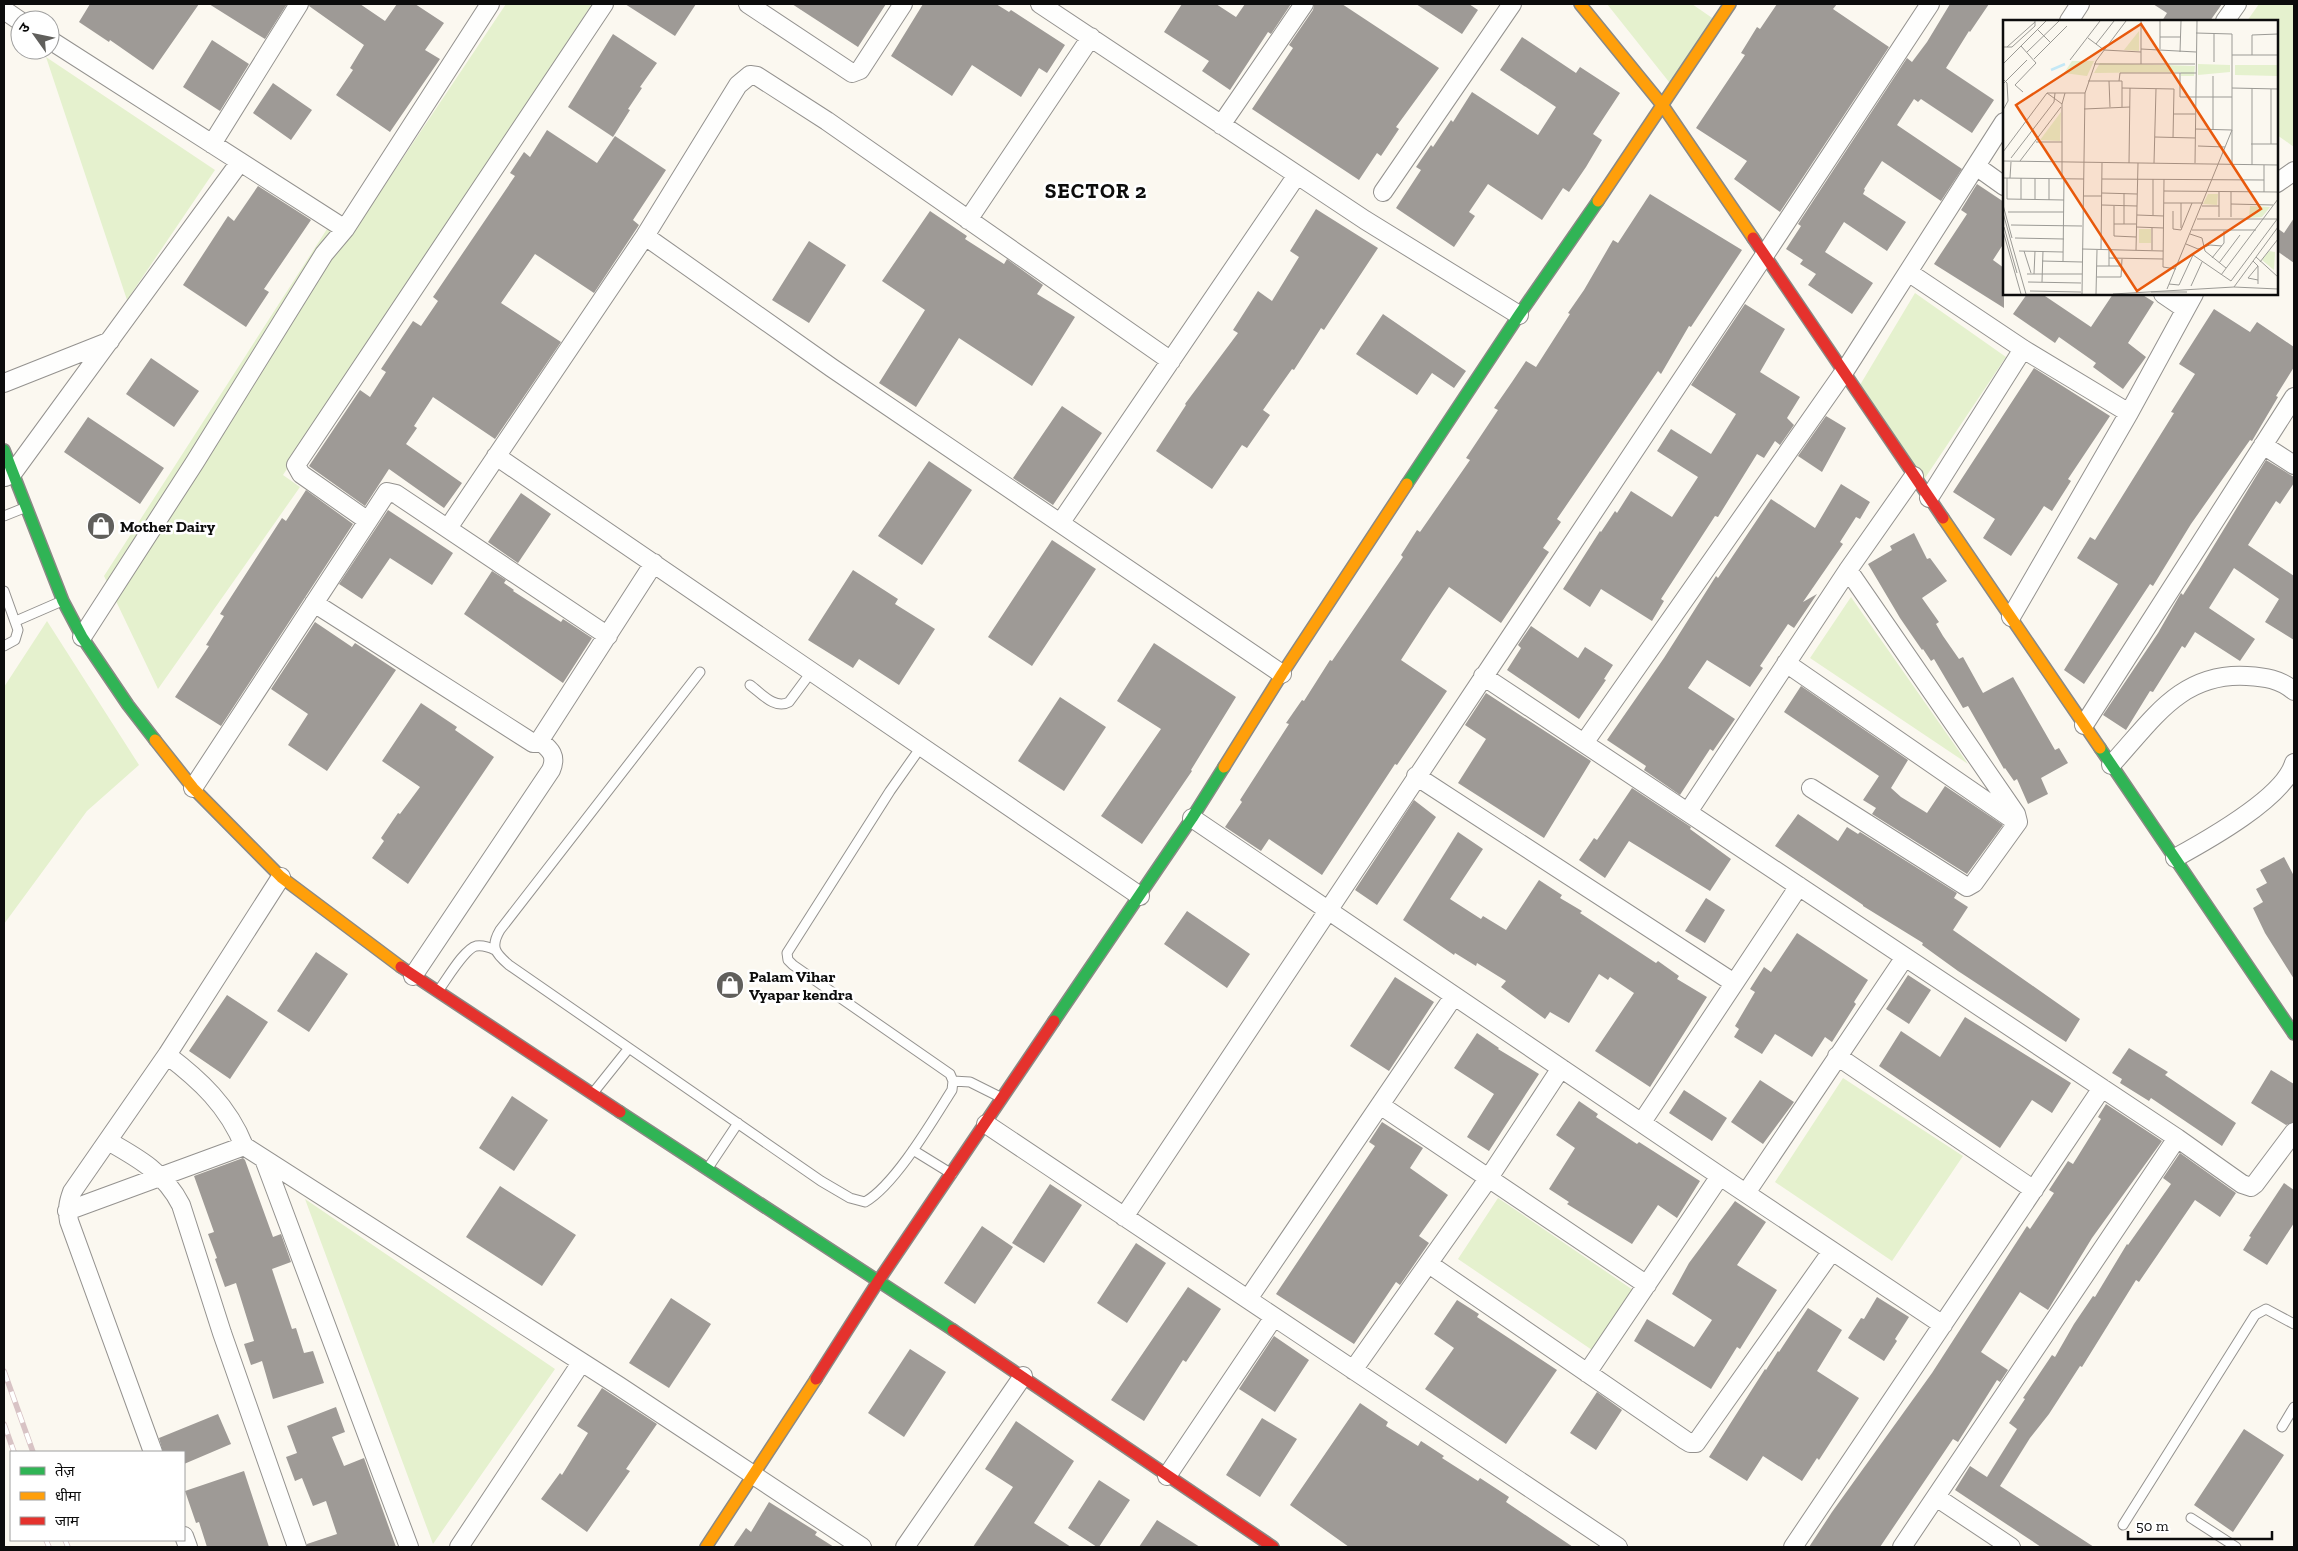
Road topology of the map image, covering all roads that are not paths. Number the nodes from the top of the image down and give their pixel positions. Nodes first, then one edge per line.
1 (299, 4) edge
2 (490, 4) edge
3 (604, 4) edge
4 (748, 4) edge
5 (903, 4) edge
6 (1040, 4) edge
7 (1304, 4) edge
8 (1512, 4) edge
9 (1580, 4) edge
10 (1730, 4) edge
11 (1930, 4) edge
12 (2080, 4) edge
13 (2237, 4) edge
14 (2070, 20) edge
15 (2226, 20) edge
16 (1091, 37) junction
17 (60, 46) edge
18 (1663, 106) junction
19 (2003, 124) edge
20 (1221, 125) junction
21 (212, 144) junction
22 (240, 162) junction
23 (1976, 166) junction
24 (2294, 171) edge
25 (1297, 175) junction
26 (2278, 182) edge
27 (2003, 185) edge
28 (1383, 192) dead end
29 (968, 220) junction
30 (345, 229) junction
31 (645, 236) junction
32 (1764, 256) junction
33 (1908, 272) junction
34 (2167, 295) edge
35 (2190, 301) edge
36 (1519, 316) junction
37 (110, 341) junction
38 (2023, 349) junction
39 (1171, 361) junction
40 (1844, 372) junction
41 (4, 383) edge
42 (2294, 397) edge
43 (2129, 413) junction
44 (2263, 445) junction
45 (4, 450) edge
46 (496, 456) junction
47 (2294, 464) edge
48 (8, 476) edge
49 (1914, 476) junction
50 (1929, 498) junction
51 (24, 507) junction
52 (4, 516) edge
53 (368, 521) junction
54 (1061, 522) junction
55 (448, 528) junction
56 (654, 563) junction
57 (1848, 570) junction
58 (4, 591) edge
59 (63, 601) junction
60 (314, 603) junction
61 (2011, 617) junction
62 (16, 621) junction
63 (608, 636) junction
64 (82, 637) junction
65 (4, 646) edge
66 (1786, 663) junction
67 (812, 671) junction
68 (700, 672) dead end
69 (1282, 674) junction
70 (1483, 676) junction
71 (750, 685) dead end
72 (2294, 691) edge
73 (2084, 725) junction
74 (540, 740) junction
75 (1584, 743) junction
76 (921, 747) junction
77 (2294, 763) edge
78 (2111, 765) junction
79 (1416, 776) junction
80 (193, 788) junction
81 (1811, 788) dead end
82 (1688, 812) junction
83 (1192, 818) junction
84 (2018, 822) junction
85 (2175, 858) junction
86 (281, 877) junction
87 (1799, 886) junction
88 (1140, 896) junction
89 (1327, 911) junction
90 (495, 950) junction
91 (1904, 957) junction
92 (413, 976) junction
93 (1734, 983) junction
94 (438, 992) junction
95 (1454, 996) junction
96 (2294, 1034) edge
97 (629, 1048) junction
98 (167, 1055) junction
99 (1837, 1056) junction
100 (1561, 1068) junction
101 (953, 1081) junction
102 (2102, 1088) junction
103 (593, 1094) junction
104 (1002, 1098) junction
105 (1380, 1105) junction
106 (1642, 1122) junction
107 (738, 1123) junction
108 (986, 1124) junction
109 (2294, 1132) edge
110 (2177, 1138) junction
111 (108, 1141) junction
112 (244, 1146) junction
113 (913, 1150) junction
114 (264, 1158) junction
115 (708, 1168) junction
116 (952, 1174) junction
117 (161, 1175) junction
118 (1720, 1176) junction
119 (1488, 1179) junction
120 (2034, 1190) junction
121 (1746, 1193) junction
122 (67, 1211) junction
123 (1124, 1216) junction
124 (1832, 1252) junction
125 (1429, 1264) junction
126 (879, 1280) junction
127 (1647, 1285) junction
128 (1248, 1300) junction
129 (1274, 1317) junction
130 (2294, 1324) edge
131 (1943, 1325) junction
132 (580, 1363) junction
133 (1353, 1370) junction
134 (1587, 1373) junction
135 (1023, 1376) junction
136 (2294, 1407) edge
137 (2282, 1427) dead end
138 (153, 1451) edge
139 (754, 1476) junction
140 (1167, 1476) junction
141 (1936, 1497) junction
142 (2191, 1518) dead end
143 (2123, 1525) dead end
144 (2001, 1545) edge
145 (908, 1546) edge
146 (297, 1547) edge
147 (409, 1547) edge
148 (459, 1547) edge
149 (706, 1547) edge
150 (862, 1547) edge
151 (1273, 1547) edge
152 (1618, 1547) edge
153 (1793, 1547) edge
154 (1902, 1547) edge
155 (2236, 1547) edge

1 - 21 street
2 - 30 street
3 - 53 street
4 - 5 street
6 - 16 street
7 - 20 street
8 - 28 street
9 - 18 street
10 - 18 street
11 - 32 street
12 - 14 street
13 - 15 street
16 - 20 street
16 - 29 street
17 - 21 street
18 - 32 street
18 - 36 street
19 - 23 street
20 - 25 street
21 - 22 street
22 - 30 street
22 - 37 street
23 - 27 street
23 - 33 street
24 - 26 street
25 - 36 street
25 - 39 street
29 - 31 street
29 - 39 street
30 - 64 street
31 - 46 street
31 - 54 street
32 - 40 street
32 - 70 street
33 - 38 street
33 - 40 street
34 - 35 street
35 - 43 street
36 - 69 street
37 - 41 street
37 - 48 street
38 - 43 street
38 - 50 street
39 - 54 street
40 - 49 street
40 - 75 street
42 - 44 street
43 - 61 street
44 - 47 street
44 - 73 street
45 - 48 street
46 - 55 street
46 - 56 street
48 - 51 street
49 - 50 street
49 - 57 street
50 - 61 street
51 - 52 lane
51 - 59 street
53 - 55 street
53 - 60 street
54 - 69 street
55 - 63 street
56 - 63 street
56 - 67 street
57 - 66 street
57 - 84 street
58 - 62 lane
59 - 62 lane
59 - 64 street
60 - 74 street
60 - 80 street
61 - 73 street
62 - 65 lane
63 - 74 street
64 - 80 street
66 - 82 street
66 - 84 street
67 - 71 lane
67 - 76 street
68 - 90 lane
69 - 83 street
70 - 75 street
70 - 79 street
72 - 78 street
73 - 78 street
74 - 92 street
75 - 82 street
76 - 88 street
76 - 101 lane
77 - 85 street
78 - 85 street
79 - 89 street
79 - 93 street
80 - 86 street
81 - 84 street
82 - 87 street
83 - 88 street
83 - 89 street
85 - 96 street
86 - 92 street
86 - 98 street
87 - 91 street
87 - 93 street
88 - 104 street
89 - 95 street
89 - 123 street
90 - 94 lane
90 - 97 lane
91 - 99 street
91 - 102 street
92 - 94 street
93 - 106 street
94 - 103 street
95 - 100 street
95 - 105 street
97 - 103 lane
97 - 107 lane
98 - 111 street
98 - 112 street
99 - 120 street
99 - 121 street
100 - 106 street
100 - 119 street
101 - 104 lane
101 - 113 lane
102 - 110 street
102 - 120 street
103 - 115 street
104 - 108 street
105 - 119 street
105 - 128 street
106 - 118 street
107 - 113 lane
107 - 115 lane
108 - 116 street
108 - 123 street
109 - 110 street
110 - 141 street
111 - 117 street
111 - 122 street
112 - 114 street
112 - 117 street
113 - 116 lane
114 - 132 street
114 - 147 street
115 - 126 street
116 - 126 street
117 - 122 street
117 - 146 street
118 - 121 street
118 - 127 street
119 - 125 street
119 - 127 street
120 - 131 street
121 - 124 street
122 - 138 street
123 - 128 street
124 - 131 street
124 - 134 street
125 - 133 street
125 - 134 street
126 - 135 street
126 - 139 street
127 - 134 street
128 - 129 street
129 - 133 street
129 - 140 street
130 - 143 lane
131 - 153 street
132 - 139 street
132 - 148 street
133 - 152 street
135 - 140 street
135 - 145 street
136 - 137 lane
139 - 149 street
139 - 150 street
140 - 151 street
141 - 144 street
141 - 154 street
142 - 155 lane

